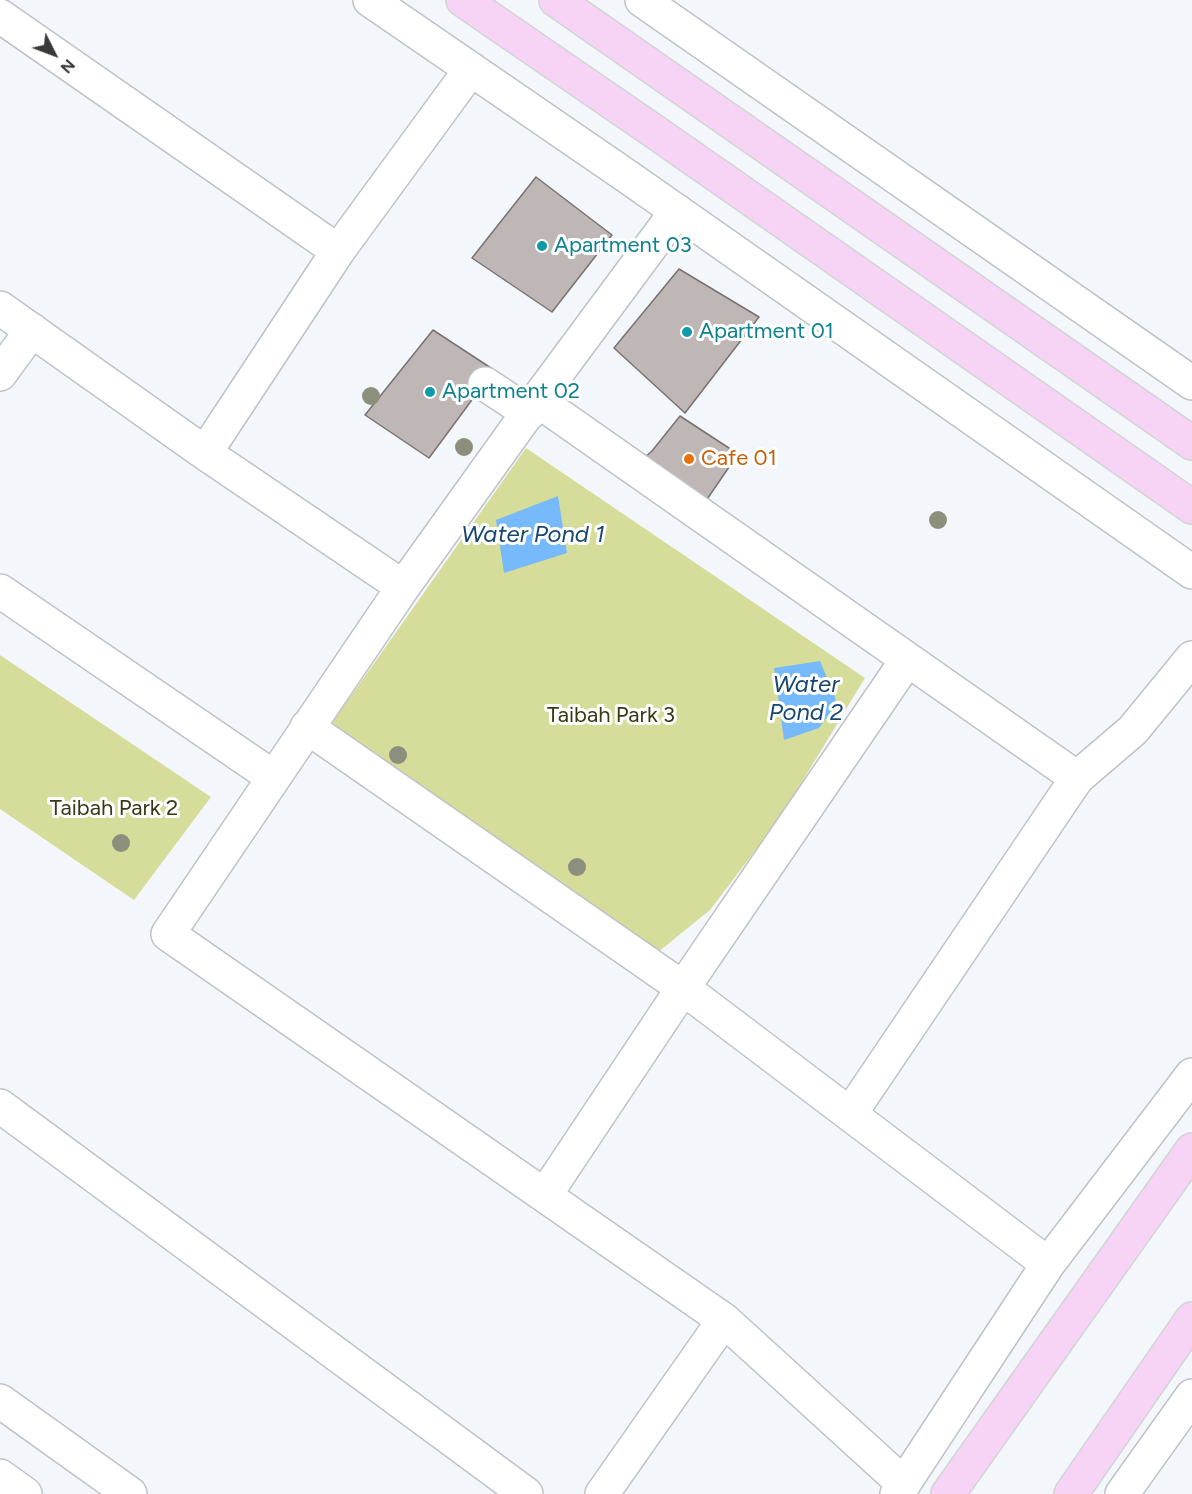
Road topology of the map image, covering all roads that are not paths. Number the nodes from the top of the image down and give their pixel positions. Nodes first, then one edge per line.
1 (370, 0) edge
2 (463, 0) edge
3 (556, 0) edge
4 (642, 0) edge
5 (0, 16) edge
6 (471, 69) junction
7 (677, 212) junction
8 (338, 251) junction
9 (0, 308) edge
10 (32, 330) junction
11 (0, 374) edge
12 (1192, 383) edge
13 (485, 384) dead end
14 (533, 406) junction
15 (1192, 443) edge
16 (205, 453) junction
17 (1192, 507) edge
18 (1192, 572) edge
19 (404, 587) junction
20 (0, 591) edge
21 (1192, 658) edge
22 (907, 660) junction
23 (307, 727) junction
24 (273, 777) junction
25 (1077, 778) junction
26 (683, 988) junction
27 (1192, 1075) edge
28 (0, 1106) edge
29 (850, 1114) junction
30 (1192, 1150) edge
31 (545, 1195) junction
32 (1048, 1264) junction
33 (1192, 1319) edge
34 (724, 1320) junction
35 (1192, 1396) edge
36 (0, 1401) edge
37 (0, 1476) edge
38 (90, 1482) edge
39 (901, 1489) edge
40 (26, 1494) edge
41 (130, 1494) edge
42 (526, 1494) edge
43 (602, 1494) edge
44 (948, 1494) edge
45 (1071, 1494) edge
46 (1122, 1494) edge

1 - 6 street
2 - 17 main road
3 - 15 main road
4 - 12 street
5 - 8 street
6 - 7 street
6 - 8 street
7 - 14 street
7 - 18 street
8 - 16 street
9 - 10 street
10 - 11 street
10 - 16 street
13 - 14 street
14 - 19 street
14 - 22 street
16 - 19 street
19 - 23 street
20 - 24 street
21 - 25 street
22 - 25 street
22 - 26 street
23 - 24 street
23 - 26 street
24 - 31 street
25 - 29 street
26 - 29 street
26 - 31 street
27 - 32 street
28 - 42 street
29 - 32 street
30 - 44 main road
31 - 34 street
32 - 39 street
33 - 45 main road
34 - 39 street
34 - 43 street
35 - 46 street
36 - 38 street
37 - 40 street
38 - 41 street

